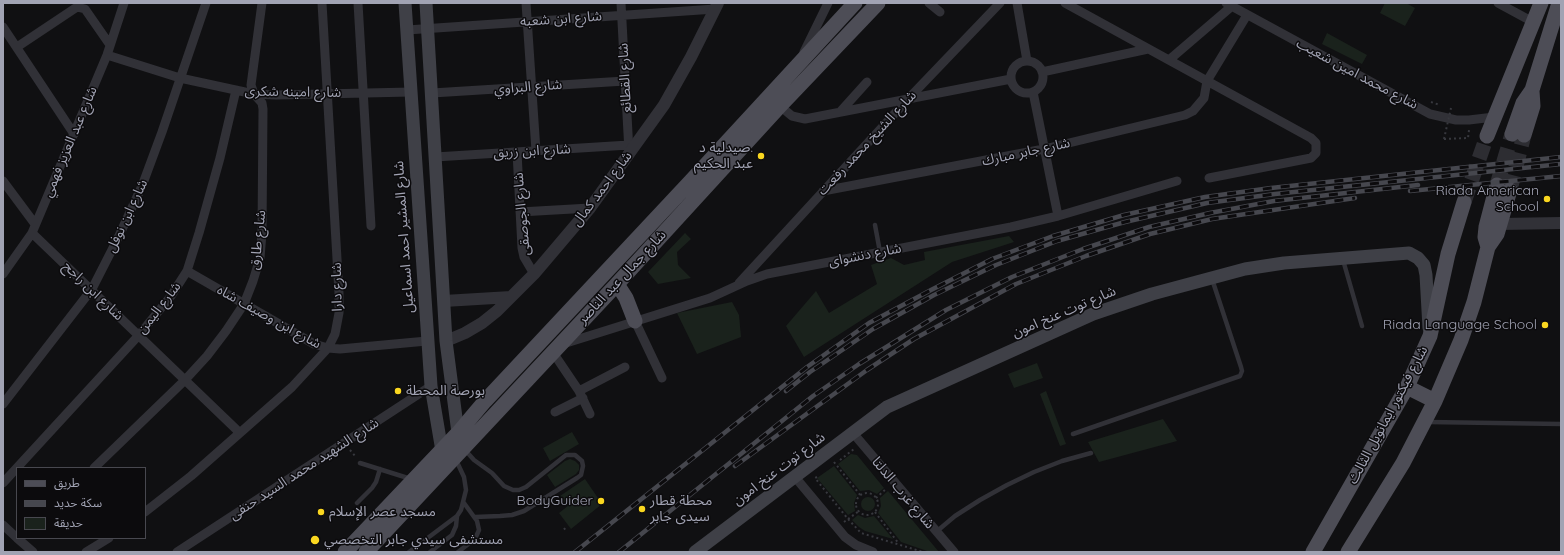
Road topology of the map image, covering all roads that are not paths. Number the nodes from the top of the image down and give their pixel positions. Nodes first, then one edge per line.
1 (124, 3) edge
2 (206, 3) edge
3 (262, 3) edge
4 (322, 3) edge
5 (358, 3) edge
6 (405, 3) edge
7 (426, 3) edge
8 (526, 3) edge
9 (621, 3) edge
10 (828, 3) edge
11 (855, 3) edge
12 (878, 3) edge
13 (929, 3) edge
14 (1000, 3) edge
15 (1017, 3) edge
16 (1065, 3) edge
17 (1498, 3) edge
18 (1541, 3) edge
19 (1559, 3) edge
20 (1229, 4) edge
21 (711, 6) edge
22 (940, 12) dead end
23 (622, 15) junction
24 (1247, 15) junction
25 (527, 22) junction
26 (1533, 22) junction
27 (3, 26) edge
28 (428, 28) junction
29 (407, 30) junction
30 (110, 45) junction
31 (17, 47) junction
32 (1148, 49) junction
33 (107, 55) junction
34 (1169, 60) junction
35 (1027, 62) junction
36 (797, 66) junction
37 (1042, 72) junction
38 (180, 78) junction
39 (1011, 79) junction
40 (625, 81) junction
41 (1207, 81) junction
42 (867, 82) dead end
43 (532, 87) junction
44 (236, 90) junction
45 (411, 92) junction
46 (1033, 92) junction
47 (363, 93) junction
48 (432, 93) junction
49 (254, 94) junction
50 (327, 94) junction
51 (909, 98) junction
52 (780, 106) junction
53 (840, 112) junction
54 (1494, 117) junction
55 (74, 134) junction
56 (1518, 135) tunnel mouth
57 (1487, 136) tunnel mouth
58 (629, 149) junction
59 (1044, 149) junction
60 (536, 151) junction
61 (517, 152) junction
62 (435, 157) junction
63 (1209, 178) dead end
64 (3, 181) edge
65 (1176, 181) dead end
66 (823, 192) junction
67 (1464, 202) tunnel mouth
68 (590, 208) junction
69 (520, 212) junction
70 (1058, 216) junction
71 (1561, 223) edge
72 (1500, 224) junction
73 (875, 225) dead end
74 (371, 226) dead end
75 (34, 228) junction
76 (1488, 247) junction
77 (880, 252) junction
78 (1343, 258) junction
79 (187, 271) junction
80 (3, 274) edge
81 (534, 274) junction
82 (1211, 278) junction
83 (617, 284) junction
84 (737, 285) junction
85 (92, 289) junction
86 (511, 297) junction
87 (444, 301) junction
88 (244, 304) junction
89 (635, 321) junction
90 (1362, 326) dead end
91 (139, 335) junction
92 (1430, 336) junction
93 (427, 341) junction
94 (446, 341) junction
95 (328, 348) junction
96 (555, 348) junction
97 (625, 367) dead end
98 (662, 378) dead end
99 (185, 380) junction
100 (430, 386) junction
101 (1407, 387) junction
102 (581, 395) junction
103 (1435, 401) junction
104 (3, 404) edge
105 (556, 412) dead end
106 (590, 414) dead end
107 (1424, 422) junction
108 (1561, 424) edge
109 (240, 433) junction
110 (458, 433) junction
111 (853, 433) junction
112 (1073, 434) dead end
113 (1091, 453) dead end
114 (451, 455) junction
115 (360, 463) road end
116 (18, 467) edge
117 (95, 467) edge
118 (16, 469) edge
119 (380, 469) junction
120 (795, 477) junction
121 (413, 479) junction
122 (3, 483) edge
123 (464, 503) junction
124 (357, 504) dead end
125 (146, 511) edge
126 (457, 516) junction
127 (475, 517) junction
128 (3, 525) edge
129 (936, 532) junction
130 (16, 536) edge
131 (19, 539) edge
132 (107, 539) edge
133 (436, 547) junction
134 (33, 552) edge
135 (86, 552) edge
136 (177, 552) edge
137 (345, 552) edge
138 (366, 552) edge
139 (409, 552) edge
140 (430, 552) edge
141 (439, 552) edge
142 (458, 552) edge
143 (695, 552) edge
144 (873, 552) edge
145 (954, 552) edge
146 (1313, 552) edge
147 (1348, 552) edge

1 - 30 street, شارع عبد العزيز فهمي
2 - 38 street, شارع ابن نوفل
3 - 49 street, شارع طارق
4 - 50 street, شارع دارا
5 - 47 street
6 - 29 main road, شارع المشير احمد اسماعيل
7 - 28 main road
8 - 25 street
9 - 23 street, شارع القطائع
10 - 36 street
11 - 36 main road, شارع جمال عبد الناصر
12 - 52 main road, شارع جمال عبد الناصر
13 - 22 street
14 - 51 street, شارع الشيخ محمد رفعت
15 - 35 street
16 - 32 street
17 - 26 street
18 - 26 main road
19 - 56 main road
20 - 24 street, شارع محمد امين شعيب
20 - 34 street
21 - 23 street, شارع ابن شعبه
21 - 58 street, شارع احمد كمال
23 - 25 street, شارع ابن شعبه
23 - 40 street, شارع القطائع
24 - 41 street, شارع جابر مبارك
24 - 54 street, شارع محمد امين شعيب
25 - 28 street, شارع ابن شعبه
25 - 43 street
26 - 54 main road
27 - 31 street
28 - 29 street, شارع ابن شعبه
28 - 48 main road
29 - 45 main road, شارع المشير احمد اسماعيل
30 - 31 street
30 - 33 street, شارع عبد العزيز فهمي
31 - 55 street
32 - 34 street
32 - 37 street
33 - 38 street, شارع امينه شكرى
33 - 55 street, شارع عبد العزيز فهمي
34 - 41 street
35 - 37 street
35 - 39 street
36 - 110 main road, شارع جمال عبد الناصر
37 - 46 street
38 - 44 street, شارع امينه شكرى
38 - 85 street, شارع ابن نوفل
39 - 46 street
39 - 51 street
40 - 43 street, شارع البراوي
40 - 58 street, شارع القطائع
41 - 59 street, شارع جابر مبارك
41 - 63 street
42 - 53 street
43 - 48 street, شارع البراوي
43 - 60 street
44 - 49 street, شارع امينه شكرى
44 - 79 street, شارع اليمن
45 - 47 street, شارع امينه شكرى
45 - 93 main road, شارع المشير احمد اسماعيل
46 - 59 street
47 - 50 street, شارع امينه شكرى
47 - 74 street
48 - 62 main road
49 - 50 street, شارع امينه شكرى
49 - 88 street, شارع طارق
50 - 95 street, شارع دارا
51 - 53 street
51 - 66 street, شارع الشيخ محمد رفعت
52 - 53 street
52 - 83 main road, شارع جمال عبد الناصر
54 - 57 main road
55 - 75 street, شارع عبد العزيز فهمي
58 - 60 street, شارع ابن زريق
58 - 68 street, شارع احمد كمال
59 - 66 street, شارع جابر مبارك
59 - 70 street
60 - 61 street, شارع ابن زريق
61 - 62 street, شارع ابن زريق
61 - 69 street, شارع الجوصقى
62 - 87 main road
64 - 75 street, شارع ابن راجح
65 - 70 street, شارع دنشواى
66 - 84 street, شارع الشيخ محمد رفعت
67 - 92 main road, شارع فيكتور ايمانويل الثالث
68 - 69 street
68 - 81 street, شارع احمد كمال
69 - 81 street, شارع الجوصقى
70 - 77 street, شارع دنشواى
71 - 72 street
72 - 76 main road
72 - 76 main road
73 - 77 lane
75 - 80 street, شارع عبد العزيز فهمي
75 - 85 street, شارع ابن راجح
76 - 103 main road
77 - 84 street, شارع دنشواى
78 - 82 main road, شارع توت عنخ امون
78 - 90 lane
78 - 92 main road, شارع توت عنخ امون
79 - 88 street, شارع ابن وصيف شاه
79 - 91 street, شارع اليمن
81 - 86 street, شارع احمد كمال
82 - 111 main road, شارع توت عنخ امون
82 - 112 lane
83 - 89 main road
83 - 96 main road, شارع جمال عبد الناصر
84 - 89 street, شارع دنشواى
85 - 91 street, شارع ابن راجح
85 - 104 street, شارع ابن نوفل
86 - 87 street
86 - 94 street, شارع احمد كمال
87 - 94 main road
88 - 95 street, شارع ابن وصيف شاه
88 - 99 street, شارع طارق
89 - 96 street, شارع دنشواى
89 - 98 street
91 - 99 street, شارع ابن راجح
91 - 116 street, شارع اليمن
92 - 101 main road, شارع فيكتور ايمانويل الثالث
93 - 95 street, شارع ابن وصيف شاه
93 - 100 main road, شارع المشير احمد اسماعيل
94 - 110 main road
95 - 109 street, شارع دارا
96 - 102 street
96 - 114 main road, شارع جمال عبد الناصر
97 - 102 street
99 - 109 street, شارع ابن راجح
99 - 117 street, شارع طارق
100 - 114 main road, شارع المشير احمد اسماعيل
100 - 136 street, شارع الشهيد محمد السيد حنفى
101 - 103 main road
101 - 146 main road, شارع فيكتور ايمانويل الثالث
102 - 105 street
102 - 106 street
103 - 107 main road
107 - 108 lane
107 - 147 main road
109 - 125 street, شارع دارا
110 - 114 main road, شارع جمال عبد الناصر
110 - 114 main road
111 - 120 main road, شارع توت عنخ امون
111 - 129 street, شارع غرب الدلتا
113 - 129 lane
114 - 121 main road, شارع جمال عبد الناصر
114 - 123 lane
114 - 127 lane
114 - 138 main road, شارع جمال عبد الناصر
115 - 119 lane
118 - 122 street, شارع اليمن
119 - 121 lane
119 - 124 lane
120 - 143 main road, شارع توت عنخ امون
120 - 144 street
121 - 137 main road, شارع جمال عبد الناصر
123 - 126 lane
123 - 127 lane
126 - 133 lane
126 - 139 lane
127 - 142 lane
128 - 130 street
129 - 145 street, شارع غرب الدلتا
131 - 134 street
132 - 135 street
133 - 140 lane
133 - 141 lane

